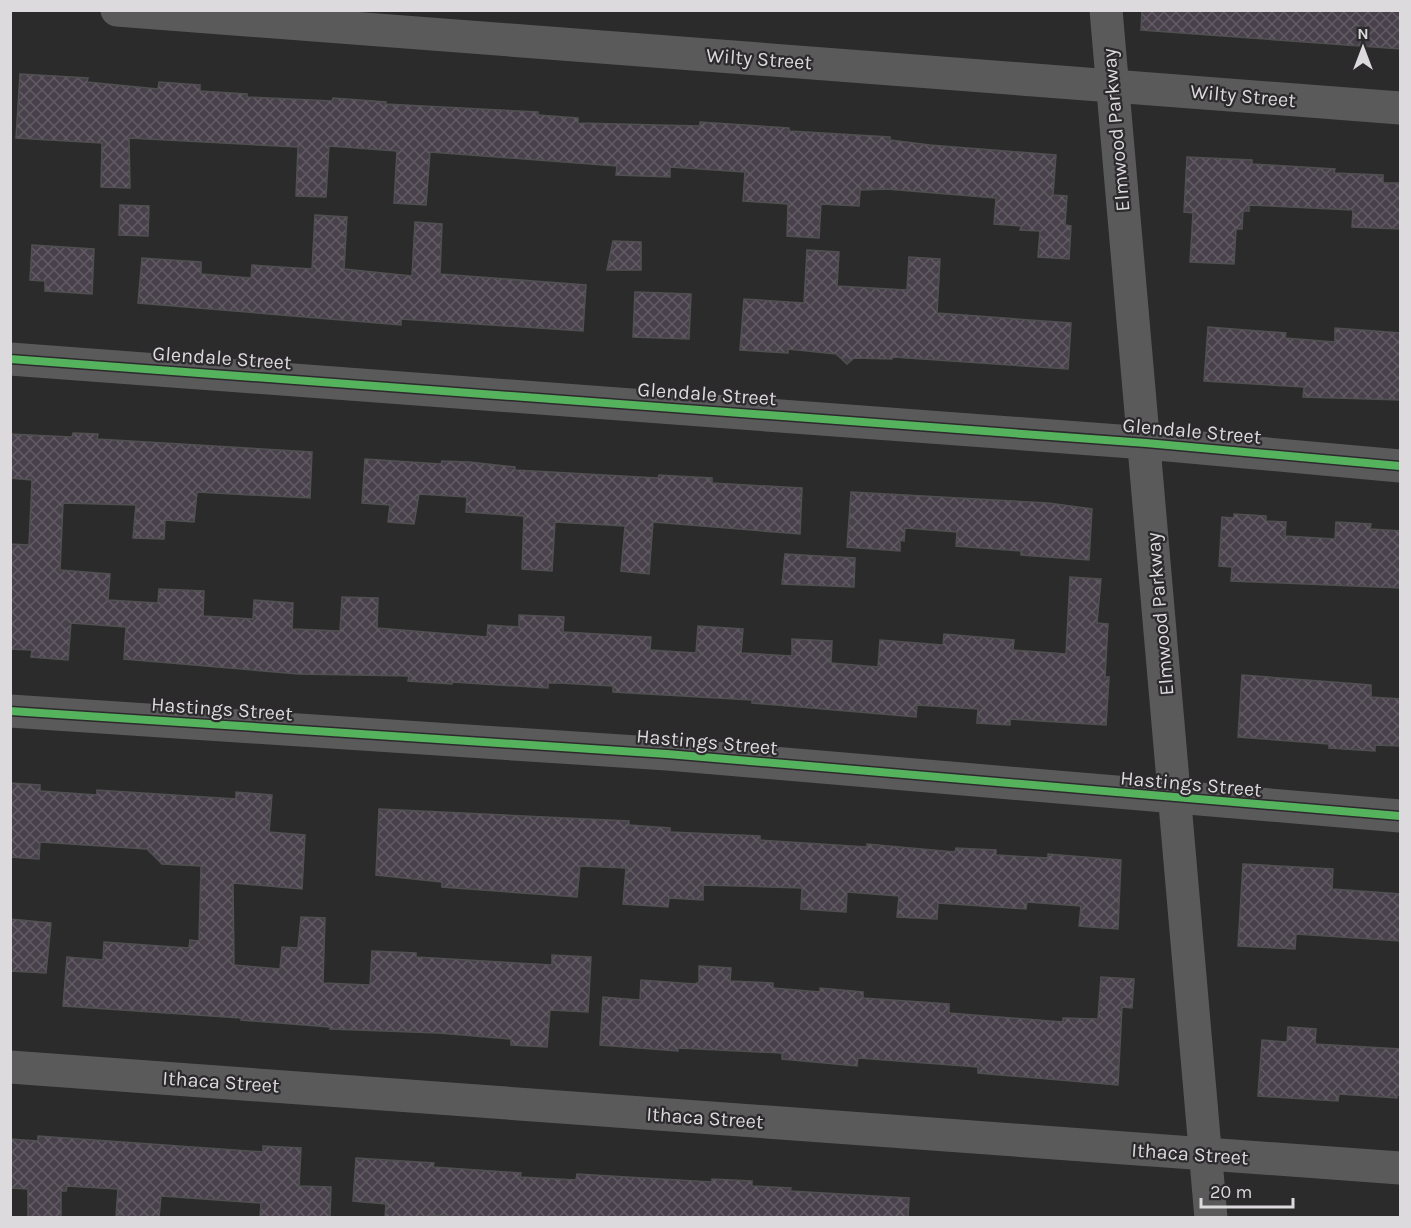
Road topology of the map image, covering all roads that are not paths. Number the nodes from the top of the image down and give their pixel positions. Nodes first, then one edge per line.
1 (117, 10) edge
2 (1106, 10) edge
3 (1112, 86) junction
4 (1401, 108) edge
5 (10, 359) edge
6 (1146, 443) junction
7 (1401, 466) edge
8 (10, 711) edge
9 (1176, 799) junction
10 (1401, 816) edge
11 (10, 1067) edge
12 (1206, 1155) junction
13 (1401, 1168) edge
14 (1211, 1218) edge

1 - 3 street, Wilty Street
2 - 3 street, Elmwood Parkway
3 - 4 street, Wilty Street
3 - 6 street, Elmwood Parkway
5 - 6 street, Glendale Street
6 - 7 street, Glendale Street
6 - 9 street, Elmwood Parkway
8 - 9 street, Hastings Street
9 - 10 street, Hastings Street
9 - 12 street, Elmwood Parkway
11 - 12 street, Ithaca Street
12 - 13 street, Ithaca Street
12 - 14 street, Elmwood Parkway

